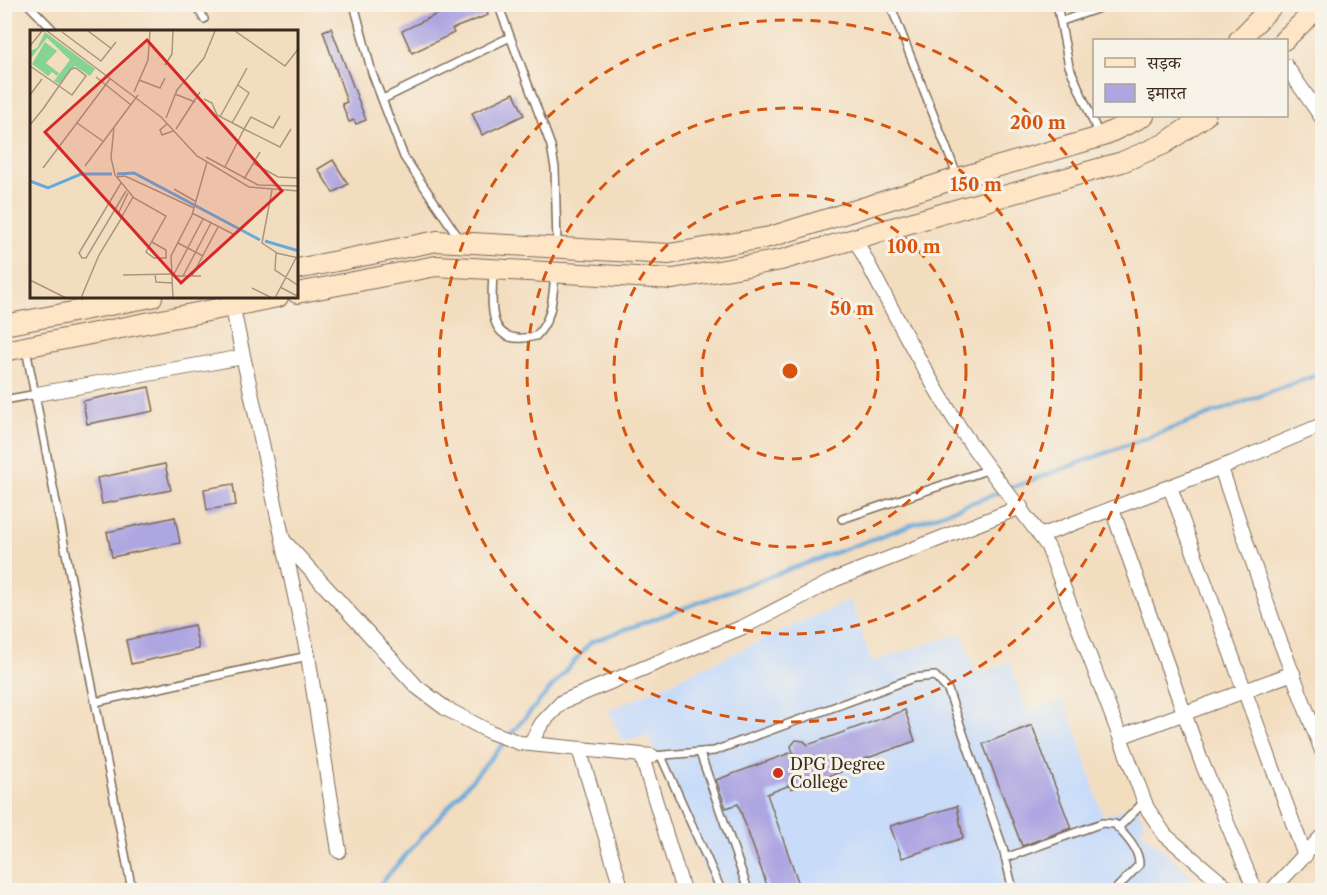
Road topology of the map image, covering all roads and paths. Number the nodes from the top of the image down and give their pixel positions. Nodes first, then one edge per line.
1 (27, 4) edge
2 (196, 4) edge
3 (354, 4) edge
4 (498, 4) edge
5 (890, 4) edge
6 (1057, 4) edge
7 (1111, 4) edge
8 (1274, 4) edge
9 (1322, 4) edge
10 (204, 19) dead end
11 (1062, 21) junction
12 (53, 30) edge
13 (510, 37) junction
14 (1240, 39) edge
15 (1285, 39) edge
16 (1288, 67) edge
17 (383, 99) junction
18 (1142, 117) edge
19 (1204, 117) edge
20 (1323, 118) edge
21 (1100, 138) junction
22 (958, 178) junction
23 (855, 239) junction
24 (462, 243) junction
25 (557, 248) junction
26 (593, 250) junction
27 (298, 269) edge
28 (493, 270) junction
29 (555, 273) junction
30 (594, 275) junction
31 (298, 293) edge
32 (147, 298) edge
33 (269, 298) edge
34 (231, 302) edge
35 (4, 325) edge
36 (26, 346) junction
37 (4, 351) edge
38 (243, 357) junction
39 (36, 394) junction
40 (4, 400) edge
41 (1317, 427) dead end
42 (1221, 468) junction
43 (990, 469) junction
44 (1170, 487) junction
45 (1017, 501) junction
46 (1112, 509) junction
47 (842, 519) dead end
48 (1040, 536) junction
49 (282, 539) junction
50 (308, 656) junction
51 (1293, 673) junction
52 (1242, 692) junction
53 (95, 702) junction
54 (1185, 714) junction
55 (1120, 737) junction
56 (525, 743) junction
57 (579, 749) junction
58 (1323, 752) edge
59 (700, 753) junction
60 (652, 756) junction
61 (1144, 802) junction
62 (1118, 828) junction
63 (1323, 836) edge
64 (339, 851) dead end
65 (1305, 856) junction
66 (1005, 858) junction
67 (132, 891) edge
68 (622, 891) edge
69 (683, 891) edge
70 (721, 891) edge
71 (748, 891) edge
72 (1013, 891) edge
73 (1115, 891) edge
74 (1230, 891) edge
75 (1255, 891) edge
76 (1272, 891) edge

1 - 12 lane
2 - 10 lane
3 - 17 lane
4 - 13 lane
5 - 22 lane
6 - 11 lane
7 - 11 lane
8 - 14 main road
9 - 15 main road
11 - 21 lane
13 - 17 lane
13 - 25 lane
16 - 20 street
17 - 24 lane
18 - 21 main road
19 - 23 main road
21 - 22 main road
22 - 26 main road
23 - 30 main road
23 - 43 street
24 - 25 main road
24 - 27 main road
25 - 26 main road
26 - 30 main road
28 - 29 main road
28 - 29 lane
28 - 31 main road
29 - 30 main road
32 - 35 main road
33 - 34 main road
34 - 36 main road
34 - 38 street
36 - 37 main road
36 - 39 lane
38 - 39 street
38 - 49 street
39 - 40 lane
39 - 53 lane
41 - 42 street
42 - 44 street
42 - 51 street
43 - 45 street
43 - 47 lane
44 - 46 street
44 - 52 street
45 - 48 street
45 - 56 street
46 - 48 street
46 - 54 street
48 - 55 street
49 - 50 street
49 - 56 street
50 - 53 lane
50 - 64 street
51 - 52 street
51 - 58 street
52 - 54 street
52 - 65 street
53 - 67 lane
54 - 55 street
54 - 75 street
55 - 61 street
56 - 57 street
57 - 60 street
57 - 68 street
59 - 60 lane
59 - 66 lane
59 - 71 lane
60 - 69 street
60 - 70 lane
61 - 62 lane
61 - 74 street
62 - 66 lane
62 - 73 lane
63 - 65 street
65 - 76 street
66 - 72 lane

